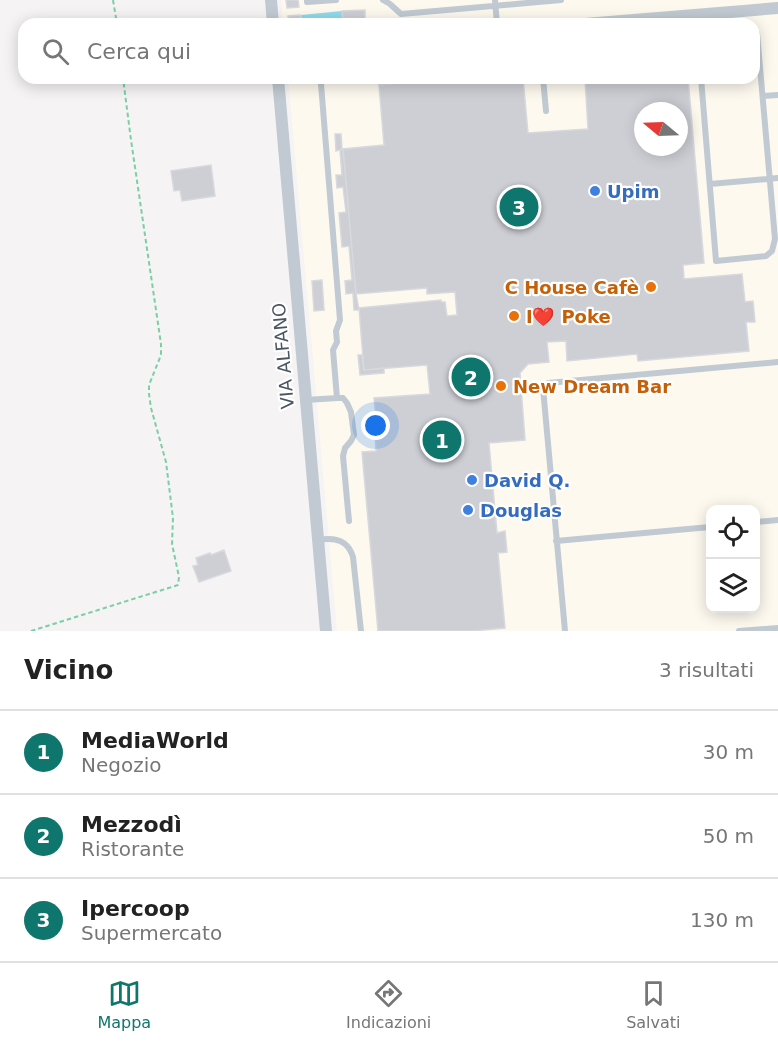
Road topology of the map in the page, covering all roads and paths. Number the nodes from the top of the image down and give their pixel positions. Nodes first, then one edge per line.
1 (113, 0) edge
2 (271, 0) edge
3 (307, 0) edge
4 (336, 0) edge
5 (383, 0) edge
6 (561, 0) edge
7 (496, 3) edge
8 (778, 8) edge
9 (116, 18) edge
10 (272, 18) edge
11 (497, 18) edge
12 (657, 18) edge
13 (760, 64) edge
14 (124, 84) edge
15 (279, 84) edge
16 (321, 84) edge
17 (544, 84) edge
18 (702, 84) edge
19 (778, 95) edge
20 (763, 96) junction
21 (546, 111) dead end
22 (774, 179) edge
23 (710, 184) junction
24 (778, 362) edge
25 (337, 398) junction
26 (305, 400) junction
27 (349, 520) dead end
28 (778, 520) edge
29 (760, 522) edge
30 (706, 526) edge
31 (318, 540) junction
32 (556, 541) junction
33 (778, 628) edge
34 (31, 631) edge
35 (326, 631) edge
36 (361, 631) edge
37 (565, 631) edge
38 (739, 631) edge

1 - 9 path
2 - 10 street
3 - 4 lane
5 - 7 lane
6 - 7 lane
7 - 11 lane
8 - 12 street
13 - 20 lane
14 - 34 path
15 - 26 street, VIA ALFANO
16 - 25 lane
17 - 21 lane
18 - 23 lane
19 - 20 lane
20 - 22 lane
22 - 23 lane
22 - 23 lane
24 - 32 lane
25 - 26 lane
25 - 27 lane
26 - 31 street, VIA ALFANO
28 - 29 lane
30 - 32 lane
31 - 35 street, VIA ALFANO
31 - 36 lane
32 - 37 lane
33 - 38 lane

